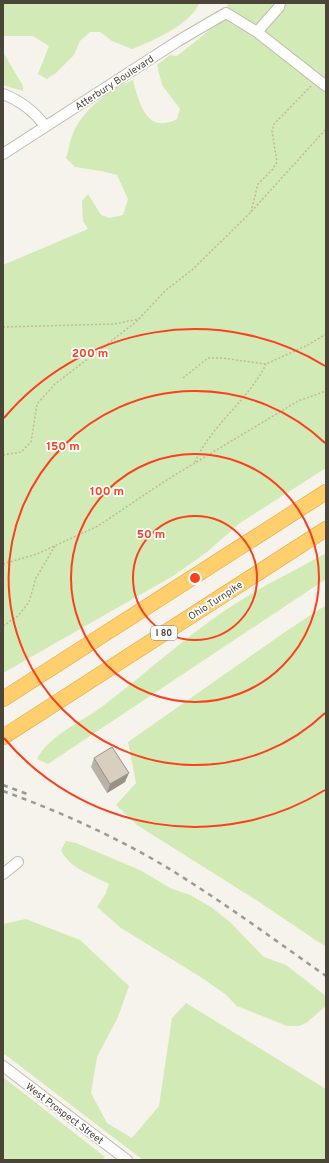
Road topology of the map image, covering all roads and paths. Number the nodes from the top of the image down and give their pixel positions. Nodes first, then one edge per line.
1 (280, 3) edge
2 (226, 8) edge
3 (257, 32) junction
4 (323, 80) edge
5 (3, 94) edge
6 (45, 126) junction
7 (326, 129) edge
8 (3, 154) edge
9 (250, 213) junction
10 (139, 319) junction
11 (3, 328) edge
12 (326, 334) edge
13 (266, 364) junction
14 (183, 378) dead end
15 (326, 391) edge
16 (3, 455) edge
17 (194, 463) junction
18 (326, 492) edge
19 (326, 529) edge
20 (55, 546) junction
21 (3, 564) edge
22 (3, 626) edge
23 (3, 700) edge
24 (3, 737) edge
25 (18, 862) dead end
26 (3, 874) edge
27 (3, 1066) edge
28 (127, 1160) edge

1 - 3 street
2 - 3 street
2 - 6 street, Atterbury Boulevard
3 - 4 street
4 - 9 path
5 - 6 street
6 - 8 street, Atterbury Boulevard
7 - 9 path
9 - 10 path
10 - 11 path
10 - 16 path
12 - 13 path
13 - 14 path
13 - 17 path
15 - 17 path
17 - 20 path
18 - 23 highway
19 - 24 highway, Ohio Turnpike / I 80
20 - 21 path
20 - 22 path
25 - 26 street
27 - 28 street, West Prospect Street

